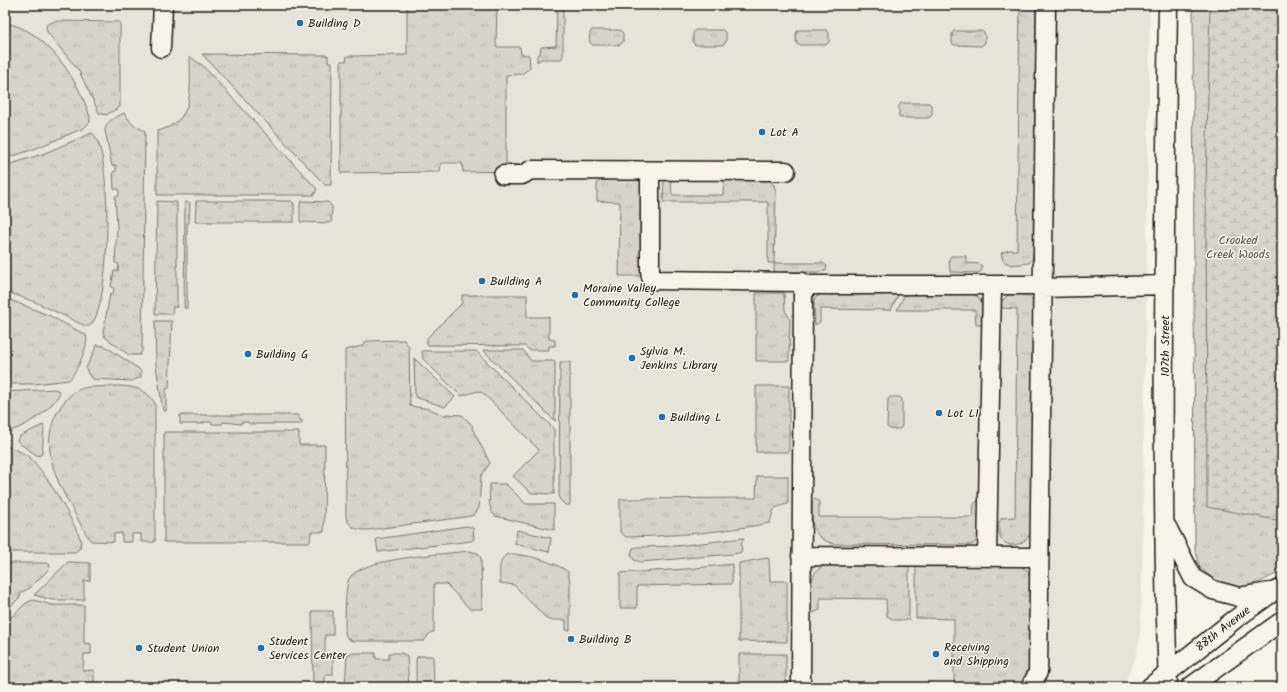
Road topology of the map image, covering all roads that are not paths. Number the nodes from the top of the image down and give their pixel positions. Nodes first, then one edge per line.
1 (163, 5) edge
2 (1046, 5) edge
3 (1168, 5) edge
4 (161, 48) dead end
5 (650, 170) junction
6 (786, 171) dead end
7 (503, 175) dead end
8 (807, 285) junction
9 (992, 285) junction
10 (1165, 285) junction
11 (1042, 288) junction
12 (1165, 524) junction
13 (801, 556) junction
14 (987, 557) junction
15 (1038, 557) junction
16 (1277, 590) edge
17 (1282, 621) edge
18 (1168, 681) edge
19 (801, 687) edge
20 (1031, 687) edge
21 (1150, 687) edge
22 (1190, 687) edge

1 - 4 street
2 - 11 street
3 - 10 street, 107th Street
5 - 6 street
5 - 7 street
5 - 8 street
8 - 9 street
8 - 13 street
9 - 11 street
9 - 14 street
10 - 11 street
10 - 12 street, 107th Street
11 - 15 street
12 - 16 street
12 - 18 street, 107th Street
13 - 14 street
13 - 19 street
14 - 15 street
15 - 20 street
16 - 18 street, 88th Avenue
17 - 22 street
18 - 21 street, 88th Avenue

